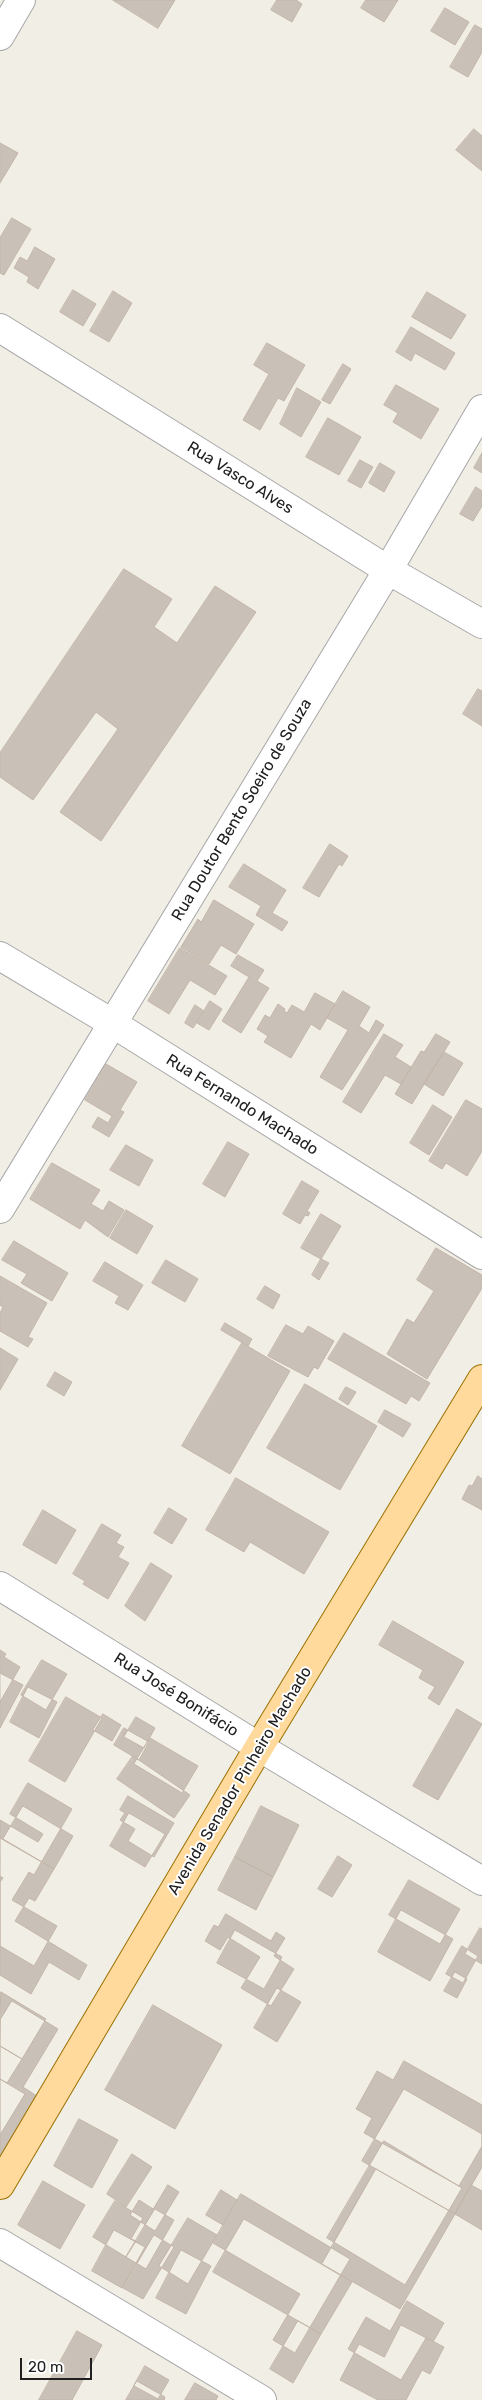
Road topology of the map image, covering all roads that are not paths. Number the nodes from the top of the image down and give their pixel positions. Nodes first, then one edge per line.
1 (21, 0) edge
2 (0, 36) edge
3 (0, 328) edge
4 (482, 409) edge
5 (388, 570) junction
6 (482, 624) edge
7 (0, 956) edge
8 (112, 1024) junction
9 (0, 1209) edge
10 (482, 1255) edge
11 (482, 1379) edge
12 (0, 1586) edge
13 (259, 1747) junction
14 (482, 1881) edge
15 (0, 2184) edge
16 (0, 2243) edge
17 (262, 2400) edge

1 - 2 street
3 - 5 street, Rua Vasco Alves
4 - 5 street, Rua Doutor Bento Soeiro de Souza
5 - 6 street, Rua Vasco Alves
5 - 8 street, Rua Doutor Bento Soeiro de Souza
7 - 8 street, Rua Fernando Machado
8 - 9 street, Rua Doutor Bento Soeiro de Souza
8 - 10 street, Rua Fernando Machado
11 - 13 main road, Avenida Senador Pinheiro Machado
12 - 13 street, Rua José Bonifácio
13 - 14 street, Rua José Bonifácio
13 - 15 main road, Avenida Senador Pinheiro Machado
16 - 17 street

